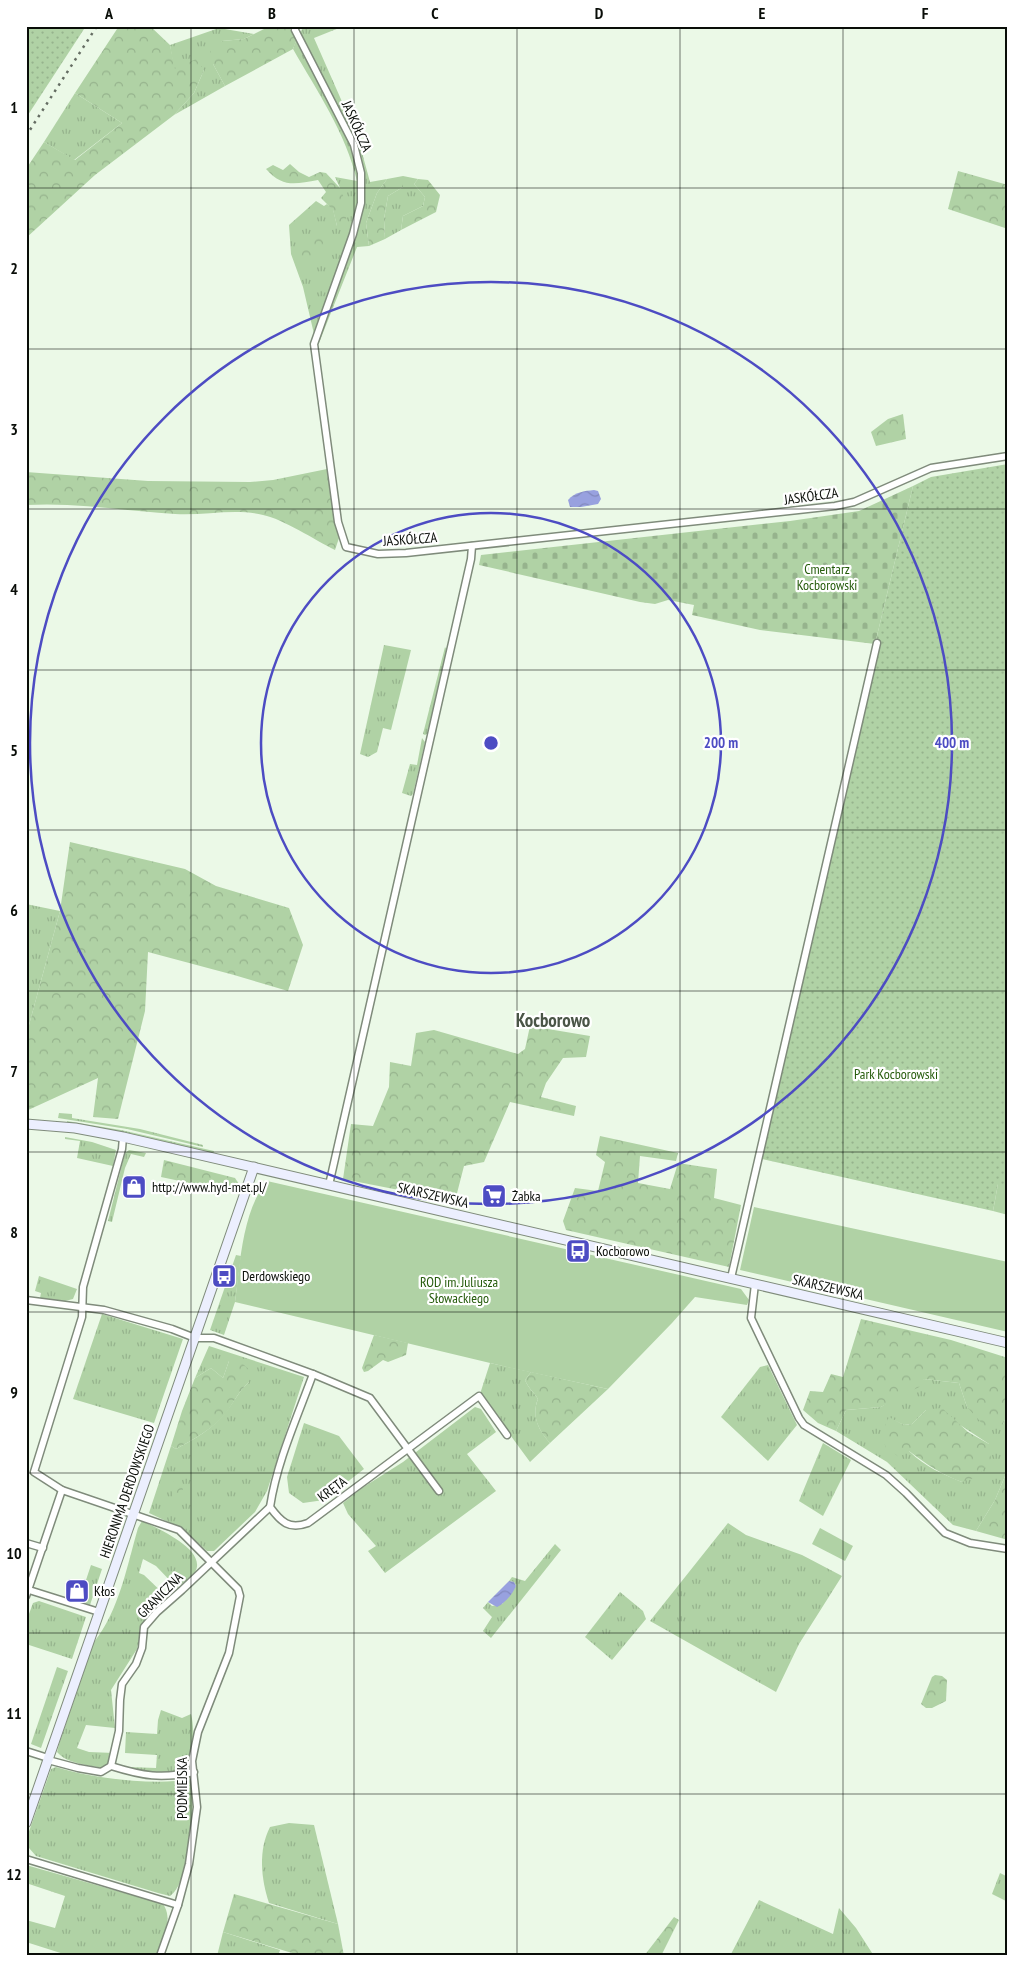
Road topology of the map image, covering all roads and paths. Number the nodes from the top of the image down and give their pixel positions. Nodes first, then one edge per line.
1 (295, 30) dead end
2 (1008, 456) edge
3 (472, 546) junction
4 (877, 643) dead end
5 (26, 1124) edge
6 (123, 1138) junction
7 (254, 1168) junction
8 (329, 1185) junction
9 (731, 1278) junction
10 (755, 1284) junction
11 (26, 1300) edge
12 (83, 1308) junction
13 (195, 1338) junction
14 (1008, 1343) edge
15 (314, 1374) junction
16 (507, 1434) dead end
17 (408, 1448) junction
18 (62, 1490) junction
19 (439, 1491) dead end
20 (270, 1508) junction
21 (134, 1514) junction
22 (26, 1543) edge
23 (43, 1548) junction
24 (1008, 1549) edge
25 (211, 1562) junction
26 (27, 1593) edge
27 (99, 1612) junction
28 (26, 1751) edge
29 (48, 1759) junction
30 (111, 1766) junction
31 (194, 1772) junction
32 (26, 1823) edge
33 (26, 1859) edge
34 (178, 1906) junction
35 (162, 1955) edge

1 - 3 street, JASKÓŁCZA
2 - 3 street, JASKÓŁCZA
3 - 8 street
4 - 9 street
5 - 6 main road, SKARSZEWSKA
6 - 7 main road, SKARSZEWSKA
6 - 12 street
7 - 8 main road, SKARSZEWSKA
7 - 13 main road, HIERONIMA DERDOWSKIEGO
8 - 9 main road, SKARSZEWSKA
9 - 10 main road, SKARSZEWSKA
10 - 14 main road, SKARSZEWSKA
10 - 24 street
11 - 12 street
12 - 13 street
12 - 18 street
13 - 15 street
13 - 21 main road, HIERONIMA DERDOWSKIEGO
15 - 17 street
15 - 20 street
16 - 17 street, KRĘTA
17 - 19 street
17 - 20 street, KRĘTA
18 - 21 street
18 - 23 street
20 - 25 street
21 - 25 street
21 - 27 main road, HIERONIMA DERDOWSKIEGO
22 - 23 street
23 - 26 street
25 - 30 street, GRANICZNA
25 - 31 street, PODMIEJSKA
26 - 27 street
27 - 29 main road, HIERONIMA DERDOWSKIEGO
28 - 29 street
29 - 30 street
29 - 32 main road, HIERONIMA DERDOWSKIEGO
30 - 31 street
31 - 34 street, PODMIEJSKA
33 - 34 street
34 - 35 street, PODMIEJSKA

